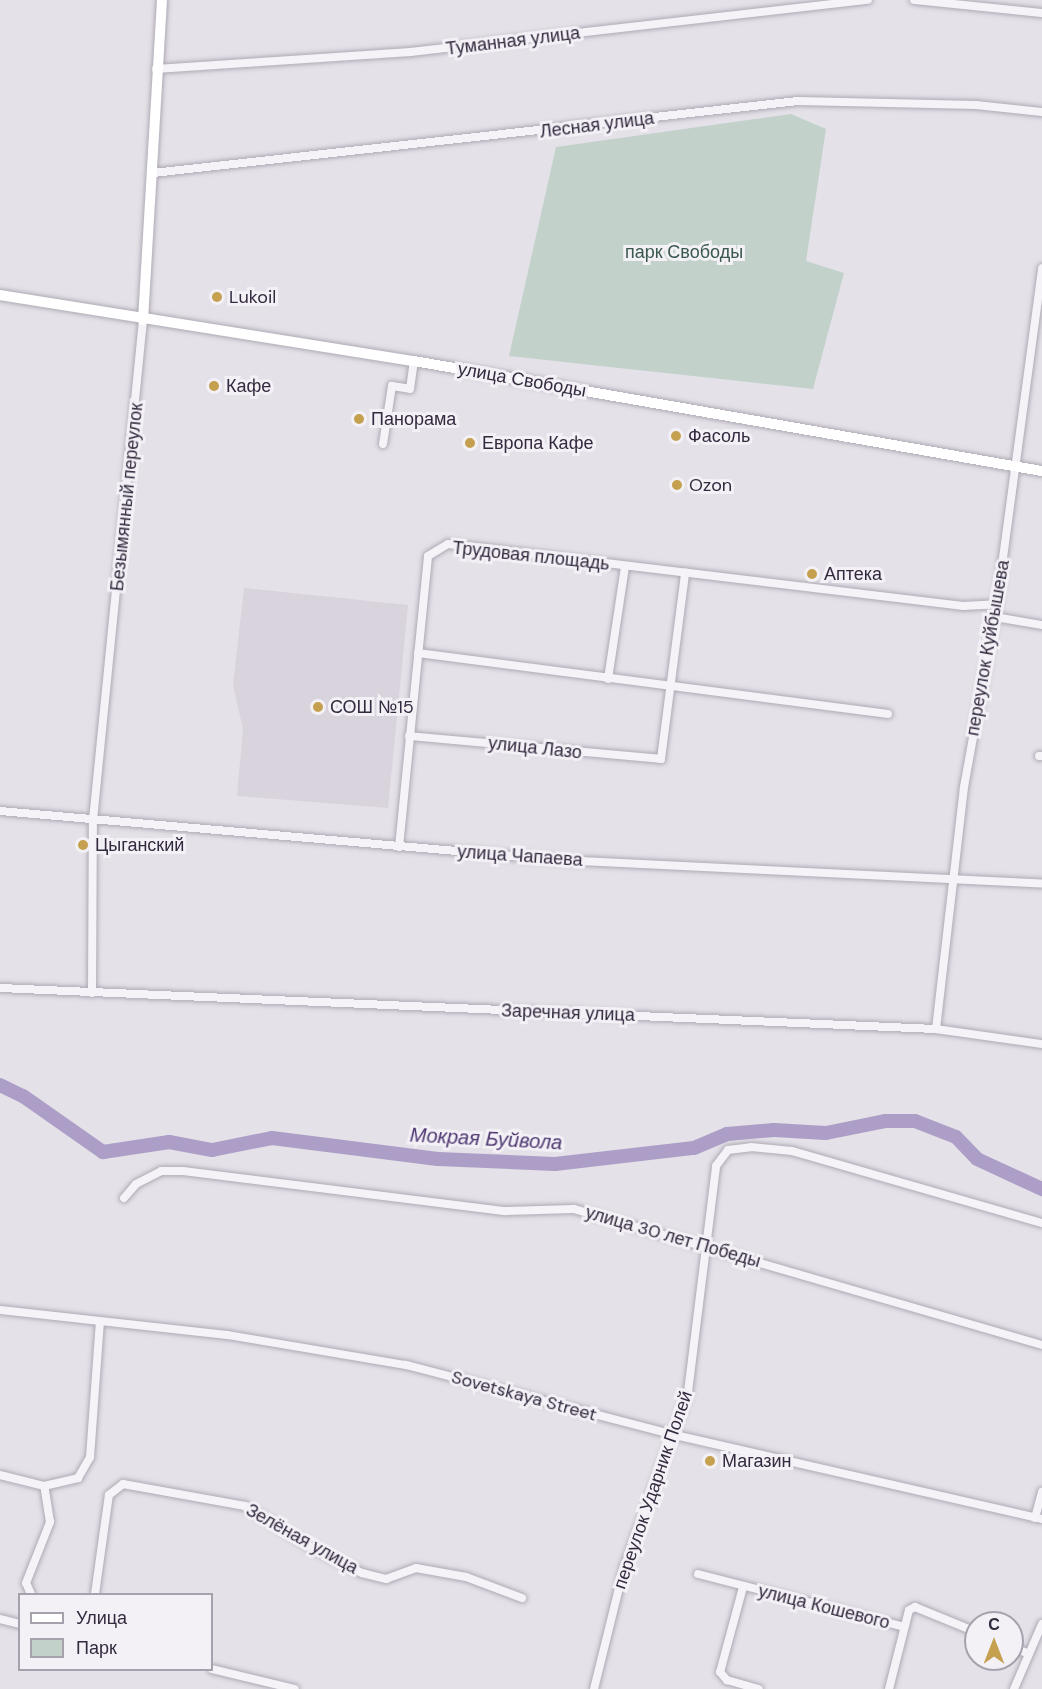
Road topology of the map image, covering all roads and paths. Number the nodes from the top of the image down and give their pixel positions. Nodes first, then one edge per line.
1 (162, 0) edge
2 (868, 0) edge
3 (914, 0) edge
4 (1042, 13) edge
5 (156, 69) junction
6 (1042, 112) edge
7 (153, 173) junction
8 (1042, 268) edge
9 (0, 295) edge
10 (143, 320) junction
11 (414, 361) junction
12 (383, 444) dead end
13 (1016, 467) junction
14 (1042, 471) edge
15 (625, 566) junction
16 (685, 573) junction
17 (997, 603) junction
18 (995, 617) junction
19 (1042, 625) edge
20 (418, 653) junction
21 (608, 679) junction
22 (667, 686) junction
23 (888, 714) dead end
24 (409, 736) junction
25 (0, 811) edge
26 (93, 820) junction
27 (399, 847) junction
28 (954, 879) junction
29 (1042, 884) edge
30 (0, 988) edge
31 (92, 993) junction
32 (936, 1029) junction
33 (1042, 1044) edge
34 (124, 1198) dead end
35 (1042, 1223) edge
36 (704, 1246) junction
37 (0, 1310) edge
38 (100, 1321) junction
39 (1042, 1345) edge
40 (675, 1435) junction
41 (0, 1476) edge
42 (44, 1486) junction
43 (1042, 1492) edge
44 (1039, 1519) edge
45 (698, 1574) dead end
46 (743, 1587) junction
47 (31, 1593) edge
48 (95, 1593) edge
49 (522, 1598) dead end
50 (0, 1619) edge
51 (17, 1623) edge
52 (1042, 1623) edge
53 (904, 1627) junction
54 (964, 1627) edge
55 (1024, 1652) edge
56 (1029, 1654) junction
57 (213, 1669) edge
58 (295, 1689) edge
59 (594, 1689) edge
60 (759, 1689) edge
61 (889, 1689) edge
62 (1014, 1689) edge

1 - 5 main road, Безымянный переулок
2 - 5 street, Туманная улица
3 - 4 street
5 - 7 main road, Безымянный переулок
6 - 7 street, Лесная улица
7 - 10 main road, Безымянный переулок
8 - 13 street, переулок Куйбышева
9 - 10 main road, улица Свободы
10 - 11 main road, улица Свободы
10 - 26 street, Безымянный переулок
11 - 12 street
11 - 13 main road, улица Свободы
13 - 14 main road, улица Свободы
13 - 17 street, переулок Куйбышева
15 - 16 street, Трудовая площадь
15 - 20 street, Трудовая площадь
15 - 21 street, Трудовая площадь
16 - 17 street, Трудовая площадь
16 - 22 street
17 - 18 street, переулок Куйбышева
18 - 19 street
18 - 28 street, переулок Куйбышева
20 - 21 street
20 - 24 street, Трудовая площадь
21 - 22 street
22 - 23 street
22 - 24 street, улица Лазо
24 - 27 street, Трудовая площадь
25 - 26 street, улица Чапаева
26 - 27 street, улица Чапаева
26 - 31 street, Безымянный переулок
27 - 28 street, улица Чапаева
28 - 29 street, улица Чапаева
28 - 32 street, переулок Куйбышева
30 - 31 street, Заречная улица
31 - 32 street, Заречная улица
32 - 33 street, Заречная улица
34 - 36 street, улица 30 лет Победы
35 - 36 street, переулок Ударник Полей
36 - 39 street, улица 30 лет Победы
36 - 40 street, переулок Ударник Полей
37 - 38 street, Sovetskaya Street
38 - 40 street, Sovetskaya Street
38 - 42 street
40 - 44 street, Sovetskaya Street
40 - 59 street, переулок Ударник Полей
41 - 42 street
42 - 47 street
43 - 44 street
45 - 46 street, улица Кошевого
46 - 53 street, улица Кошевого
46 - 60 street, улица Кошевого
48 - 49 street, Зелёная улица
50 - 51 street
52 - 56 street
53 - 54 street, улица Кошевого
53 - 61 street, улица Кошевого
55 - 56 street
56 - 62 street
57 - 58 street

